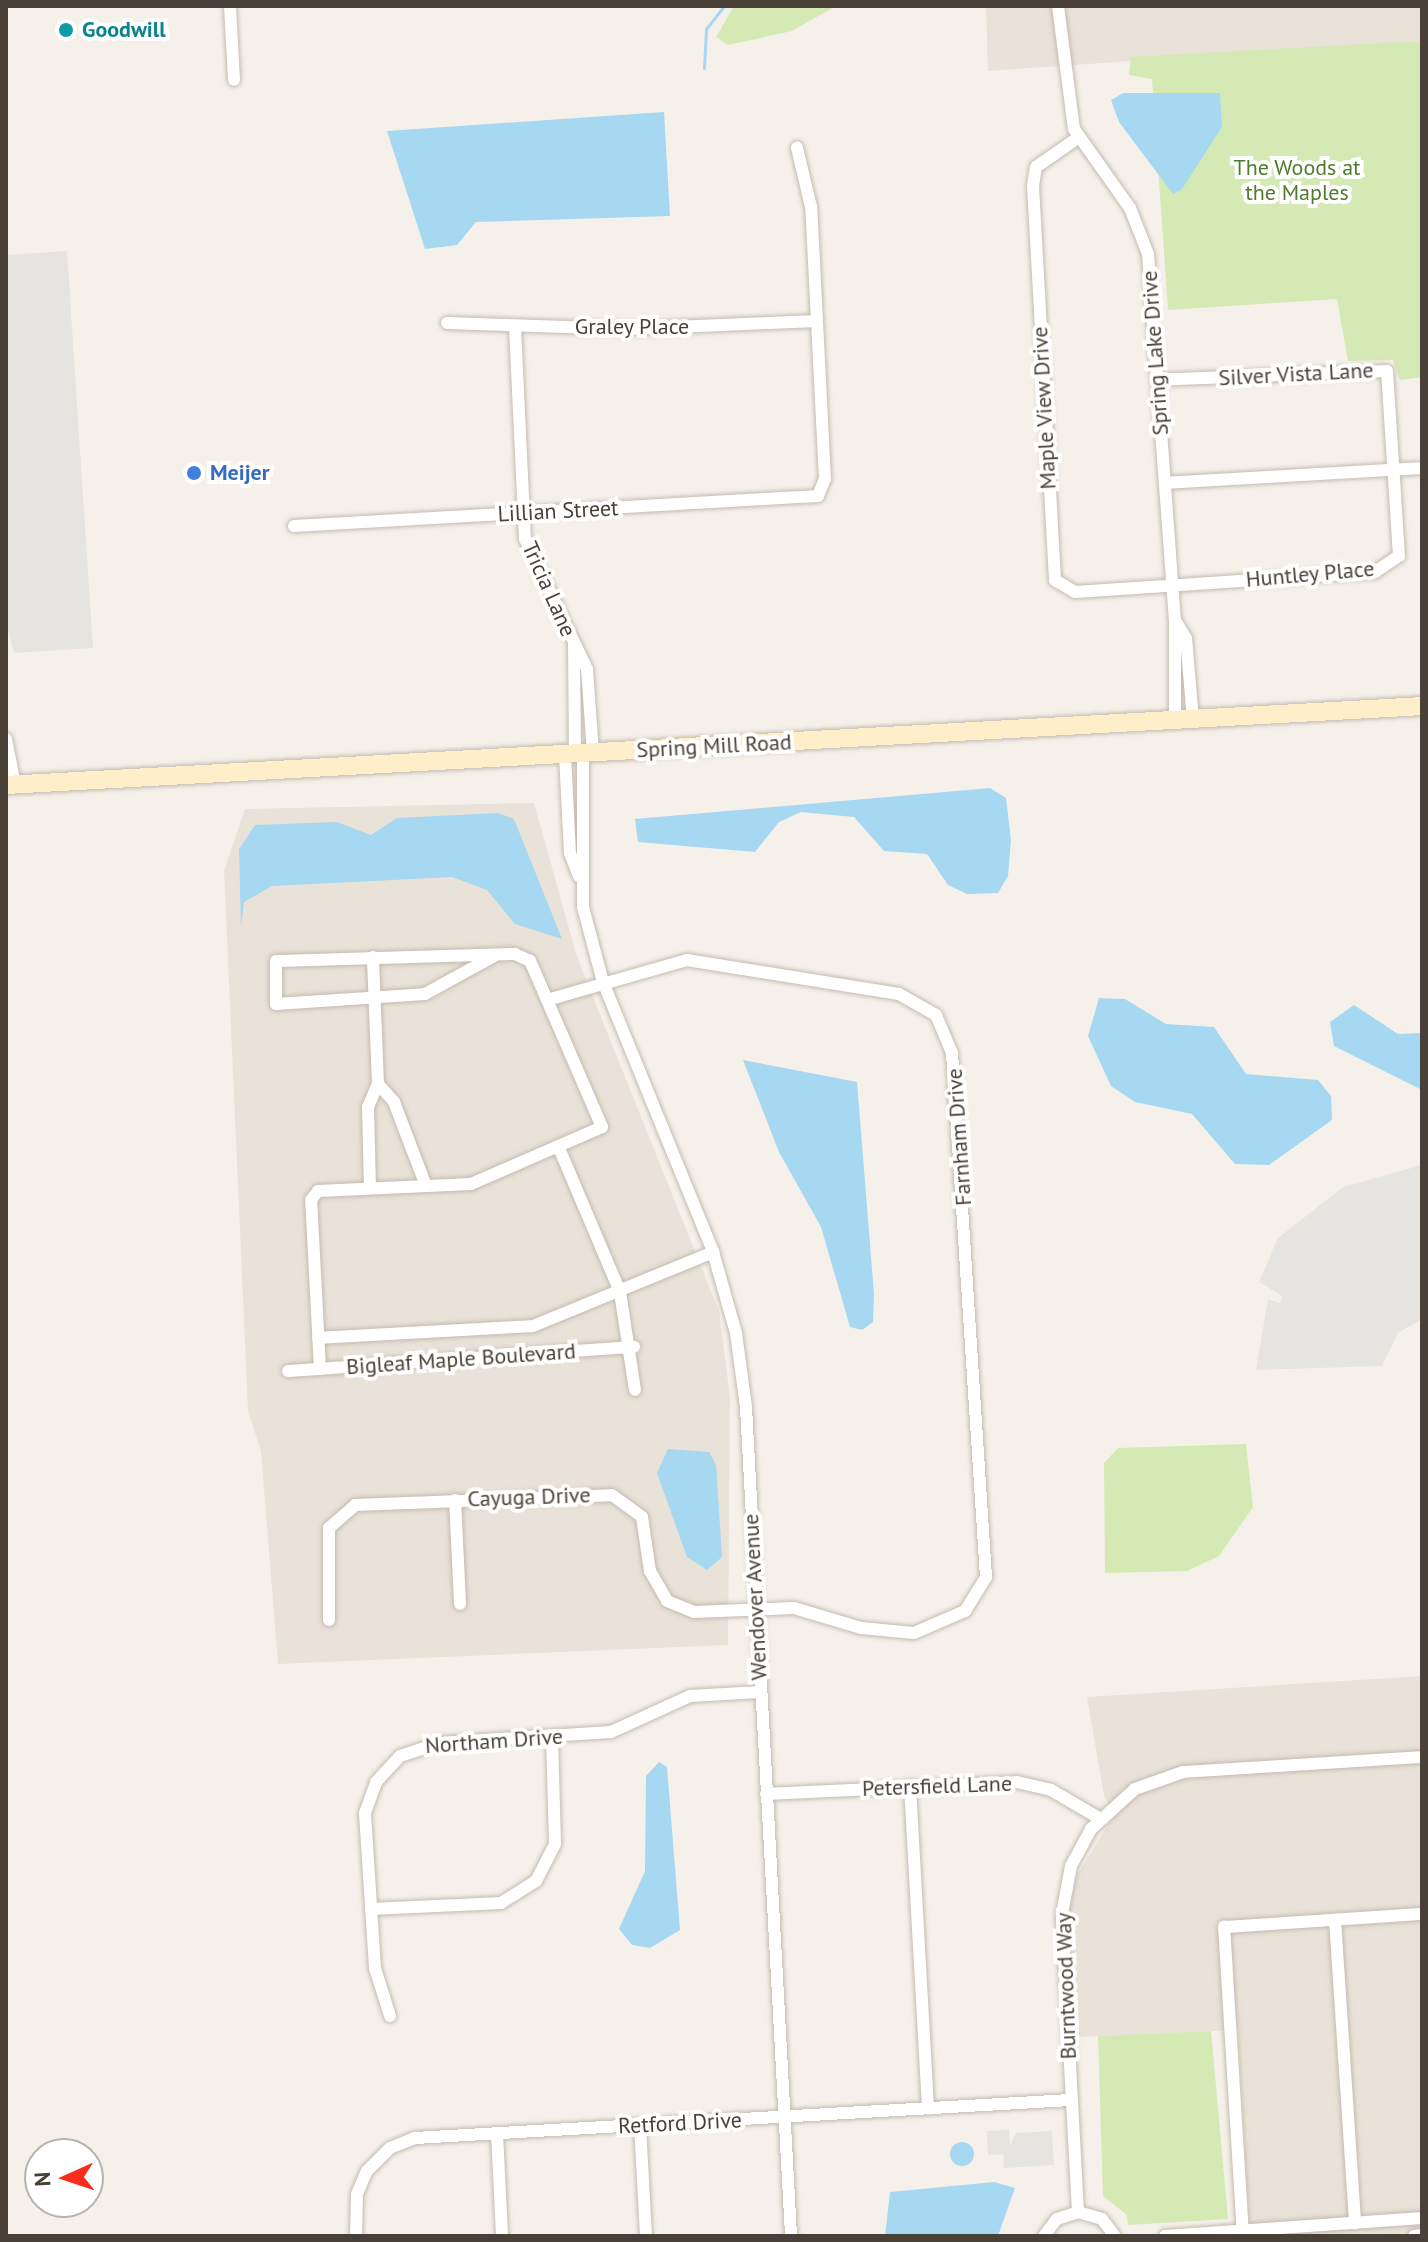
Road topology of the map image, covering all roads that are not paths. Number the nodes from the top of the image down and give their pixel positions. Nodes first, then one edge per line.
1 (230, 6) edge
2 (1058, 6) edge
3 (234, 80) dead end
4 (1079, 137) junction
5 (797, 148) dead end
6 (817, 321) junction
7 (447, 323) dead end
8 (515, 327) junction
9 (1157, 380) junction
10 (1398, 468) junction
11 (1422, 468) edge
12 (1165, 483) junction
13 (521, 513) junction
14 (294, 526) dead end
15 (1172, 584) junction
16 (1175, 620) junction
17 (574, 643) junction
18 (1422, 706) edge
19 (1184, 720) junction
20 (6, 739) edge
21 (579, 754) junction
22 (11, 785) edge
23 (494, 956) junction
24 (373, 957) junction
25 (603, 982) junction
26 (375, 997) junction
27 (550, 999) junction
28 (378, 1084) junction
29 (559, 1148) junction
30 (426, 1186) junction
31 (370, 1188) junction
32 (713, 1252) junction
33 (620, 1292) junction
34 (318, 1338) junction
35 (634, 1347) junction
36 (320, 1369) junction
37 (288, 1371) dead end
38 (635, 1390) dead end
39 (455, 1500) junction
40 (460, 1604) dead end
41 (972, 1604) joint
42 (755, 1609) junction
43 (329, 1620) dead end
44 (760, 1692) junction
45 (552, 1736) junction
46 (1422, 1757) edge
47 (910, 1786) junction
48 (766, 1794) junction
49 (1099, 1818) junction
50 (371, 1909) junction
51 (1422, 1914) edge
52 (1335, 1920) junction
53 (390, 2016) dead end
54 (1071, 2100) junction
55 (928, 2108) junction
56 (784, 2117) junction
57 (640, 2125) junction
58 (497, 2133) junction
59 (1078, 2212) junction
60 (1422, 2218) edge
61 (1355, 2223) junction
62 (1243, 2233) edge
63 (1422, 2235) edge
64 (356, 2236) edge
65 (502, 2236) edge
66 (646, 2236) edge
67 (791, 2236) edge
68 (1044, 2236) edge
69 (1115, 2236) edge
70 (1165, 2236) edge
71 (1414, 2236) edge

1 - 3 street
2 - 4 street, Spring Lake Drive
4 - 9 street, Spring Lake Drive
4 - 15 street, Maple View Drive
5 - 6 street
6 - 8 street, Graley Place
6 - 13 street, Lillian Street
7 - 8 street, Graley Place
8 - 13 street, Tricia Lane
9 - 10 street, Silver Vista Lane
9 - 12 street, Spring Lake Drive
10 - 11 street
10 - 12 street
10 - 15 street, Huntley Place
12 - 15 street, Spring Lake Drive
13 - 14 street, Lillian Street
13 - 17 street, Tricia Lane
15 - 16 street, Spring Lake Drive
16 - 19 street, Spring Lake Drive
16 - 19 street
17 - 21 street, Tricia Lane
17 - 21 street
18 - 19 street, Spring Mill Road
19 - 21 street, Spring Mill Road
20 - 22 street
21 - 22 street, Spring Mill Road
21 - 25 street, Wendover Avenue
23 - 24 street
23 - 26 street
23 - 27 street
24 - 26 street
24 - 26 street
25 - 27 street
25 - 32 street, Wendover Avenue
25 - 41 street, Farnham Drive
26 - 28 street
27 - 29 street
28 - 30 street
28 - 31 street
29 - 30 street
29 - 33 street
30 - 31 street
31 - 34 street
32 - 33 street, Bigleaf Maple Boulevard
32 - 42 street, Wendover Avenue
33 - 34 street, Bigleaf Maple Boulevard
33 - 35 street
34 - 36 street
35 - 36 street, Bigleaf Maple Boulevard
35 - 38 street
36 - 37 street, Bigleaf Maple Boulevard
39 - 40 street
39 - 42 street, Cayuga Drive
39 - 43 street, Cayuga Drive
41 - 42 street, Cayuga Drive
42 - 44 street, Wendover Avenue
44 - 45 street, Northam Drive
44 - 48 street, Wendover Avenue
45 - 50 street, Northam Drive
45 - 50 street
46 - 49 street, Burntwood Way
47 - 48 street, Petersfield Lane
47 - 49 street, Petersfield Lane
47 - 55 street
48 - 56 street, Wendover Avenue
49 - 54 street, Burntwood Way
50 - 53 street, Northam Drive
51 - 52 street
52 - 61 street
52 - 62 street
54 - 55 street, Retford Drive
54 - 59 street, Burntwood Way
55 - 56 street, Retford Drive
56 - 57 street, Retford Drive
56 - 67 street, Wendover Avenue
57 - 58 street, Retford Drive
57 - 66 street
58 - 64 street, Retford Drive
58 - 65 street
59 - 68 street
59 - 69 street
60 - 61 street
61 - 62 street
62 - 70 street
63 - 71 street

